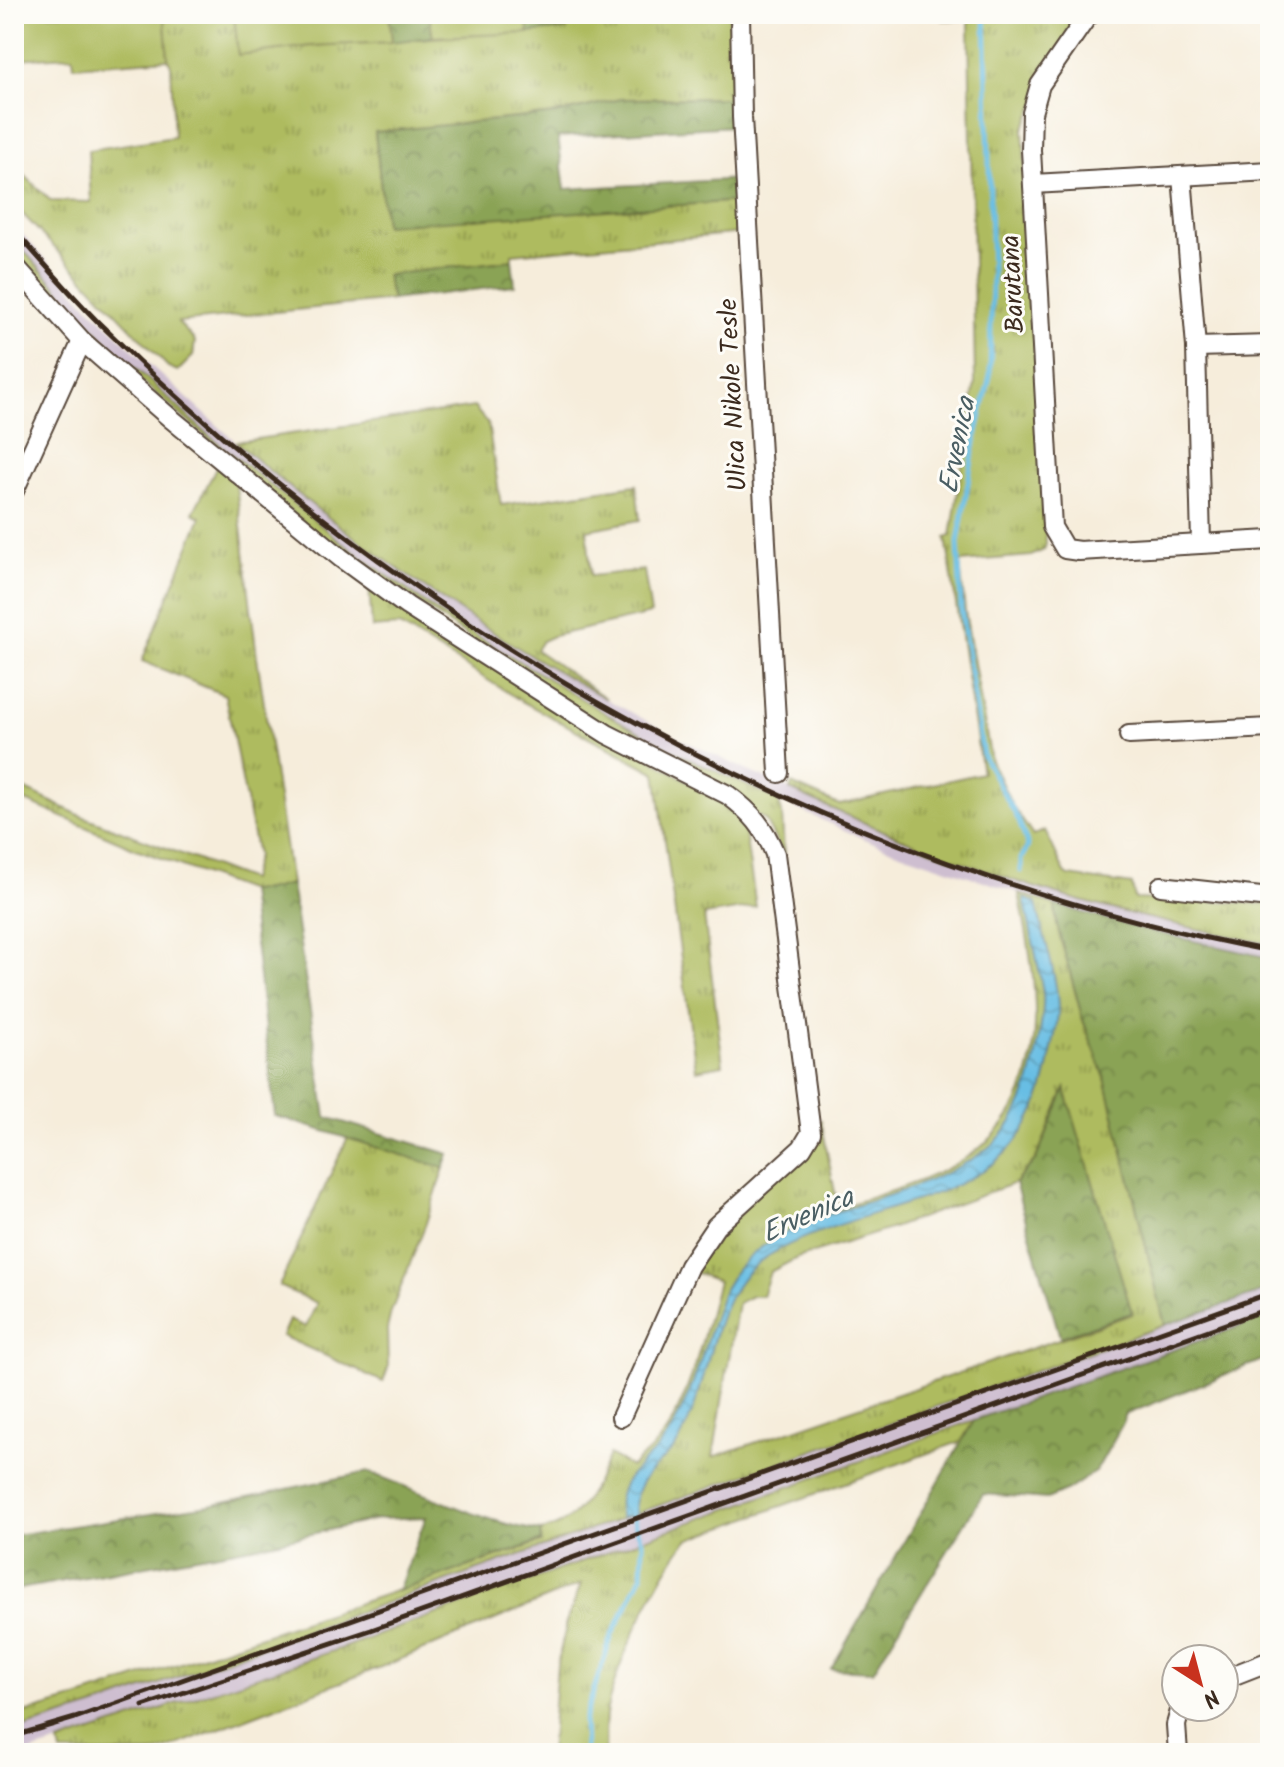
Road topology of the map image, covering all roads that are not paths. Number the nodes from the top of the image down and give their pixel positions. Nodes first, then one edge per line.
1 (740, 14) edge
2 (1089, 14) edge
3 (1270, 171) edge
4 (1182, 176) junction
5 (1033, 184) junction
6 (14, 265) edge
7 (82, 341) junction
8 (1270, 345) edge
9 (1196, 347) junction
10 (14, 491) edge
11 (1270, 540) edge
12 (1201, 543) junction
13 (1270, 728) edge
14 (1129, 735) dead end
15 (779, 773) dead end
16 (1161, 886) dead end
17 (1270, 898) edge
18 (621, 1417) dead end
19 (1270, 1661) edge
20 (1240, 1673) edge
21 (1179, 1723) edge
22 (1178, 1753) edge

1 - 15 street, Ulica Nikole Tesle
2 - 5 street, Barutana
3 - 4 street
4 - 5 street
4 - 9 street
5 - 12 street, Barutana
6 - 7 street
7 - 10 street
7 - 18 street
8 - 9 street
9 - 12 street
11 - 12 street
13 - 14 street
16 - 17 street
19 - 20 street
21 - 22 street

